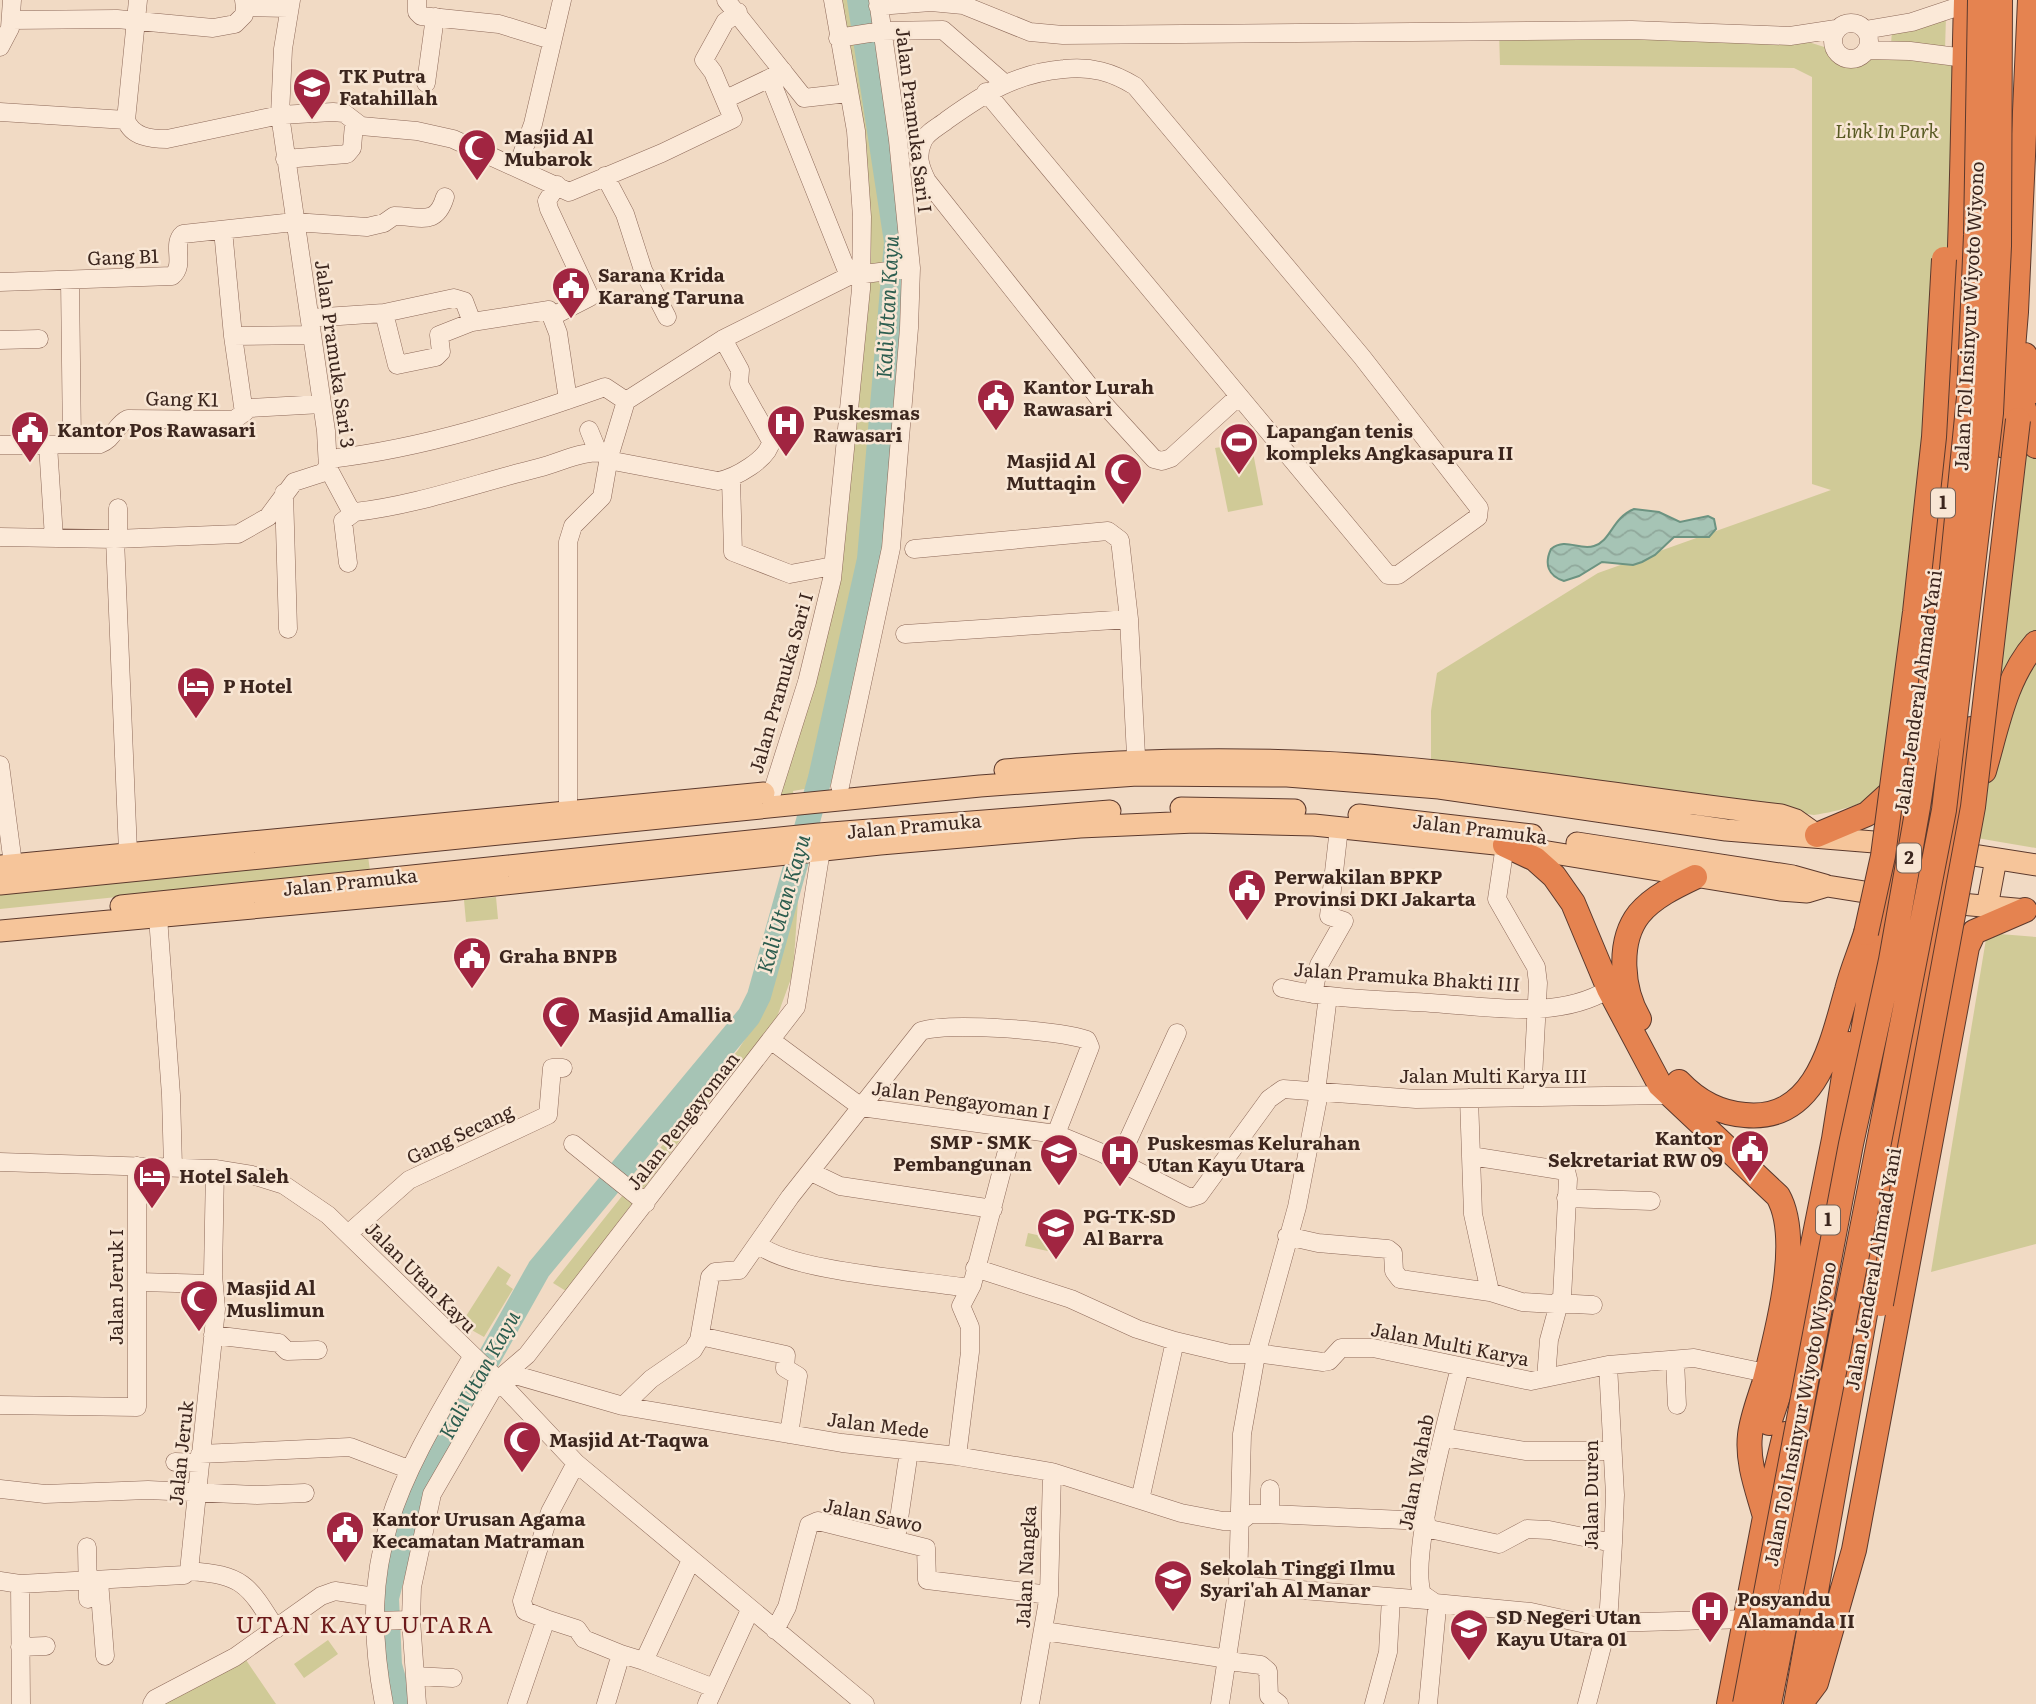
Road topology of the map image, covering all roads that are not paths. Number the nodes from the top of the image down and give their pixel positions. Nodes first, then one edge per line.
1 (12, 0) edge
2 (138, 0) edge
3 (417, 0) edge
4 (562, 0) edge
5 (833, 0) edge
6 (2000, 0) edge
7 (2030, 0) edge
8 (1970, 1) edge
9 (878, 3) edge
10 (245, 4) edge
11 (289, 4) edge
12 (732, 6) edge
13 (435, 17) junction
14 (11, 20) junction
15 (136, 22) junction
16 (1865, 30) junction
17 (876, 32) junction
18 (844, 37) junction
19 (1834, 37) junction
20 (551, 40) junction
21 (0, 47) edge
22 (1867, 50) junction
23 (2032, 52) edge
24 (1965, 58) junction
25 (776, 75) junction
26 (426, 83) dead end
27 (1004, 83) junction
28 (986, 92) junction
29 (848, 93) junction
30 (726, 99) junction
31 (0, 112) edge
32 (280, 115) junction
33 (126, 120) junction
34 (354, 124) junction
35 (2025, 154) junction
36 (285, 159) junction
37 (517, 168) junction
38 (605, 176) junction
39 (557, 186) junction
40 (1961, 193) junction
41 (445, 197) dead end
42 (294, 222) junction
43 (223, 230) junction
44 (857, 267) junction
45 (909, 268) junction
46 (70, 281) junction
47 (0, 282) edge
48 (384, 313) junction
49 (554, 316) junction
50 (667, 317) dead end
51 (472, 322) junction
52 (311, 326) junction
53 (233, 336) junction
54 (39, 339) dead end
55 (723, 339) junction
56 (0, 340) edge
57 (1239, 396) junction
58 (568, 400) junction
59 (626, 401) junction
60 (2025, 402) edge
61 (322, 404) junction
62 (244, 413) junction
63 (589, 430) dead end
64 (72, 444) junction
65 (0, 445) edge
66 (48, 445) junction
67 (2036, 446) edge
68 (605, 455) junction
69 (329, 463) junction
70 (731, 479) junction
71 (284, 493) junction
72 (118, 508) dead end
73 (355, 512) junction
74 (0, 537) edge
75 (54, 538) junction
76 (117, 539) junction
77 (914, 549) dead end
78 (348, 564) dead end
79 (833, 566) junction
80 (1129, 619) junction
81 (288, 629) dead end
82 (905, 634) dead end
83 (2036, 643) edge
84 (0, 765) edge
85 (1136, 768) junction
86 (1422, 770) junction
87 (1909, 776) junction
88 (1439, 788) junction
89 (836, 791) junction
90 (772, 793) junction
91 (807, 796) junction
92 (720, 805) junction
93 (1227, 807) junction
94 (1973, 807) junction
95 (568, 812) junction
96 (1195, 822) junction
97 (1339, 828) junction
98 (1482, 828) junction
99 (1817, 835) junction
100 (1897, 843) junction
101 (817, 845) junction
102 (1513, 848) junction
103 (1951, 851) junction
104 (128, 852) junction
105 (1996, 859) junction
106 (7, 865) edge
107 (2036, 865) edge
108 (1695, 877) junction
109 (0, 884) edge
110 (424, 884) junction
111 (1827, 886) junction
112 (1888, 896) junction
113 (1942, 902) junction
114 (1987, 907) junction
115 (2031, 911) edge
116 (158, 917) junction
117 (0, 918) edge
118 (0, 931) edge
119 (1866, 933) junction
120 (1282, 988) dead end
121 (1605, 992) junction
122 (1321, 995) junction
123 (1536, 1007) junction
124 (1177, 1033) dead end
125 (772, 1041) junction
126 (563, 1068) dead end
127 (1671, 1084) junction
128 (1317, 1093) junction
129 (1532, 1097) junction
130 (1469, 1098) junction
131 (861, 1107) junction
132 (1013, 1129) junction
133 (1056, 1134) junction
134 (573, 1144) dead end
135 (1471, 1156) junction
136 (1118, 1161) junction
137 (0, 1163) edge
138 (136, 1166) junction
139 (173, 1167) junction
140 (215, 1169) junction
141 (811, 1172) junction
142 (1566, 1198) junction
143 (1651, 1202) dead end
144 (646, 1203) junction
145 (993, 1209) junction
146 (348, 1234) junction
147 (1287, 1236) junction
148 (758, 1244) junction
149 (973, 1277) junction
150 (139, 1282) junction
151 (213, 1284) junction
152 (1490, 1292) junction
153 (1556, 1304) junction
154 (1593, 1305) dead end
155 (213, 1335) junction
156 (699, 1336) junction
157 (1175, 1341) junction
158 (318, 1350) dead end
159 (1256, 1355) junction
160 (1675, 1360) junction
161 (1608, 1365) junction
162 (1460, 1367) junction
163 (489, 1368) junction
164 (1778, 1369) junction
165 (1546, 1378) junction
166 (0, 1405) edge
167 (1677, 1405) dead end
168 (623, 1406) junction
169 (789, 1434) junction
170 (1443, 1437) junction
171 (909, 1451) junction
172 (1612, 1451) junction
173 (957, 1456) junction
174 (199, 1459) junction
175 (175, 1462) dead end
176 (576, 1463) junction
177 (408, 1469) junction
178 (1052, 1472) junction
179 (0, 1489) edge
180 (1270, 1489) dead end
181 (197, 1490) junction
182 (305, 1493) dead end
183 (1140, 1500) junction
184 (1767, 1508) junction
185 (1270, 1514) junction
186 (1241, 1521) junction
187 (1425, 1524) junction
188 (895, 1539) junction
189 (1614, 1543) junction
190 (87, 1547) dead end
191 (691, 1560) junction
192 (189, 1571) junction
193 (0, 1581) edge
194 (20, 1584) junction
195 (1238, 1585) junction
196 (92, 1587) junction
197 (1049, 1595) junction
198 (375, 1597) junction
199 (1391, 1598) junction
200 (1431, 1601) junction
201 (750, 1610) junction
202 (546, 1619) junction
203 (1747, 1619) junction
204 (408, 1620) junction
205 (379, 1621) junction
206 (1606, 1626) junction
207 (276, 1629) junction
208 (775, 1630) junction
209 (1044, 1631) junction
210 (1808, 1639) junction
211 (46, 1646) dead end
212 (20, 1647) junction
213 (621, 1654) junction
214 (105, 1656) dead end
215 (1228, 1660) junction
216 (644, 1661) junction
217 (415, 1676) junction
218 (453, 1678) dead end
219 (710, 1696) edge
220 (855, 1701) edge
221 (21, 1704) edge
222 (152, 1704) edge
223 (384, 1704) edge
224 (418, 1704) edge
225 (517, 1704) edge
226 (606, 1704) edge
227 (1030, 1704) edge
228 (1220, 1704) edge
229 (1279, 1704) edge
230 (1374, 1704) edge
231 (1428, 1704) edge
232 (1587, 1704) edge
233 (1729, 1704) edge
234 (1745, 1704) edge
235 (1769, 1704) edge
236 (1798, 1704) edge

1 - 14 street
2 - 15 street
3 - 13 street
4 - 20 street
5 - 18 street, Jalan Pramuka Sari I
6 - 235 highway, Jalan Tol Insinyur Wiyoto Wiyono / 2, bridge
7 - 23 highway, Jalan Jenderal Ahmad Yani
8 - 16 street
8 - 24 highway, Jalan Jenderal Ahmad Yani / 1
8 - 234 highway, Jalan Tol Insinyur Wiyoto Wiyono / 2, bridge
9 - 17 street, Jalan Pramuka Sari I
9 - 19 street
10 - 11 street
10 - 15 street
11 - 32 street, Jalan Pramuka Sari 3
12 - 25 street
12 - 30 street
13 - 20 street
13 - 26 street
14 - 15 street
14 - 21 street
15 - 33 street
16 - 19 street
16 - 22 street
17 - 18 street
17 - 27 street
17 - 45 street, Jalan Pramuka Sari I
18 - 29 street, Jalan Pramuka Sari I
19 - 22 street
20 - 37 street
22 - 24 street
23 - 35 highway, Jalan Jenderal Ahmad Yani
24 - 40 highway, Jalan Jenderal Ahmad Yani / 1
25 - 29 street
25 - 30 street
25 - 44 street
27 - 28 street
27 - 57 street
28 - 57 street
28 - 57 street
29 - 44 street, Jalan Pramuka Sari I
30 - 38 street
31 - 33 street
32 - 33 street
32 - 34 street
32 - 36 street, Jalan Pramuka Sari 3
34 - 36 street
34 - 37 street
35 - 60 highway
35 - 103 highway, Jalan Jenderal Ahmad Yani
36 - 42 street, Jalan Pramuka Sari 3
37 - 39 street
38 - 39 street
38 - 50 street
39 - 49 street
40 - 87 highway, Jalan Jenderal Ahmad Yani / 1
40 - 119 highway, bridge
41 - 42 street, Gang B1
42 - 43 street, Gang B1
42 - 52 street, Jalan Pramuka Sari 3
43 - 46 street, Gang B1
43 - 53 street
44 - 45 street
44 - 55 street
44 - 79 street, Jalan Pramuka Sari I
45 - 89 street, Jalan Pramuka Sari I
46 - 47 street, Gang B1
46 - 64 street
48 - 51 street
48 - 51 street
48 - 52 street
49 - 51 street
49 - 58 street
52 - 53 street
52 - 61 street, Jalan Pramuka Sari 3
53 - 62 street
54 - 56 street
55 - 59 street
55 - 70 street
58 - 59 street
58 - 69 street
59 - 68 street
60 - 67 highway
60 - 94 highway, bridge
61 - 62 street, Gang K1
61 - 69 street, Jalan Pramuka Sari 3
62 - 64 street, Gang K1
63 - 68 street
64 - 66 street, Gang K1
65 - 66 street, Gang K1
66 - 75 street
68 - 70 street
68 - 73 street
68 - 95 street
69 - 71 street, Jalan Pramuka Sari 3
69 - 73 street
70 - 79 street
71 - 76 street, Jalan Pramuka Sari 3
71 - 81 street
72 - 76 street
73 - 78 street
74 - 75 street, Jalan Pramuka Sari 3
75 - 76 street, Jalan Pramuka Sari 3
76 - 104 street
77 - 80 street
79 - 90 street, Jalan Pramuka Sari I
80 - 82 street
80 - 85 street
83 - 94 highway, bridge
84 - 106 street
85 - 86 main road, Jalan Pramuka
85 - 88 main road, Jalan Pramuka
85 - 89 main road, Jalan Pramuka
86 - 88 main road
86 - 99 main road, Jalan Pramuka
87 - 99 highway
87 - 100 highway, Jalan Jenderal Ahmad Yani / 1
88 - 99 main road, Jalan Pramuka
89 - 91 main road, Jalan Pramuka
90 - 91 main road, Jalan Pramuka
90 - 92 main road, Jalan Pramuka
91 - 92 main road, Jalan Pramuka
92 - 95 main road, Jalan Pramuka
92 - 109 main road, Jalan Pramuka
93 - 96 main road
93 - 98 main road, Jalan Pramuka
93 - 101 main road, Jalan Pramuka
94 - 210 highway, bridge
95 - 104 main road, Jalan Pramuka
96 - 97 main road, Jalan Pramuka
96 - 101 main road, Jalan Pramuka
97 - 102 main road, Jalan Pramuka
97 - 122 street
98 - 102 main road
98 - 111 main road, Jalan Pramuka
99 - 100 main road, Jalan Pramuka
100 - 103 main road, Jalan Pramuka
100 - 112 highway, Jalan Jenderal Ahmad Yani / 1
101 - 110 main road, Jalan Pramuka
101 - 125 street, Jalan Pengayoman
102 - 108 main road, Jalan Pramuka
102 - 121 highway
102 - 123 street
103 - 105 main road, Jalan Pramuka
103 - 113 highway, Jalan Jenderal Ahmad Yani
104 - 106 main road, Jalan Pramuka
105 - 107 main road, Jalan Pramuka
105 - 114 main road
108 - 111 main road, Jalan Pramuka
108 - 127 highway
110 - 116 main road, Jalan Pramuka
110 - 117 main road, Jalan Pramuka
111 - 112 main road, Jalan Pramuka
112 - 113 main road, Jalan Pramuka
112 - 184 highway, Jalan Jenderal Ahmad Yani / 1
113 - 114 main road, Jalan Pramuka
113 - 210 highway, Jalan Jenderal Ahmad Yani
114 - 115 main road, Jalan Pramuka
115 - 236 highway
116 - 118 main road, Jalan Pramuka
116 - 139 street
119 - 127 highway
119 - 164 highway
120 - 122 street, Jalan Pramuka Bhakti III
121 - 123 street, Jalan Pramuka Bhakti III
121 - 127 highway
122 - 123 street, Jalan Pramuka Bhakti III
122 - 128 street
123 - 129 street
124 - 136 street
125 - 131 street, Jalan Pengayoman I
125 - 144 street, Jalan Pengayoman
126 - 146 street, Gang Secang
127 - 129 street, Jalan Multi Karya III
127 - 164 highway
128 - 130 street, Jalan Multi Karya III
128 - 136 street, Jalan Pengayoman I
128 - 147 street
129 - 130 street, Jalan Multi Karya III
130 - 135 street
131 - 132 street, Jalan Pengayoman I
131 - 133 street
131 - 141 street
132 - 133 street, Jalan Pengayoman I
132 - 145 street
133 - 136 street, Jalan Pengayoman I
134 - 144 street
135 - 142 street
135 - 152 street
137 - 138 street, Jalan Utan Kayu
138 - 139 street, Jalan Utan Kayu
138 - 150 street, Jalan Jeruk I
139 - 140 street, Jalan Utan Kayu
140 - 146 street, Jalan Utan Kayu
140 - 151 street, Jalan Jeruk
141 - 145 street
141 - 148 street
142 - 143 street
142 - 153 street
144 - 163 street, Jalan Pengayoman
145 - 149 street
146 - 163 street, Jalan Utan Kayu
147 - 152 street
147 - 159 street
148 - 149 street, Jalan Multi Karya
148 - 156 street
149 - 157 street, Jalan Multi Karya
149 - 173 street
150 - 151 street
150 - 166 street, Jalan Jeruk I
151 - 155 street, Jalan Jeruk
152 - 153 street
153 - 154 street
153 - 165 street
155 - 158 street
155 - 174 street, Jalan Jeruk
156 - 168 street
156 - 169 street
157 - 159 street, Jalan Multi Karya
157 - 183 street
159 - 162 street, Jalan Multi Karya
159 - 186 street
160 - 161 street, Jalan Multi Karya
160 - 164 street, Jalan Multi Karya
160 - 167 street
161 - 165 street, Jalan Multi Karya
161 - 172 street, Jalan Duren
162 - 165 street, Jalan Multi Karya
162 - 170 street, Jalan Wahab
163 - 168 street, Jalan Mede
163 - 176 street, Jalan Utan Kayu
163 - 177 street
163 - 204 street
164 - 184 highway
168 - 169 street, Jalan Mede
169 - 171 street, Jalan Mede
170 - 172 street
170 - 187 street, Jalan Wahab
171 - 173 street, Jalan Mede
171 - 188 street
172 - 189 street, Jalan Duren
173 - 178 street, Jalan Mede
174 - 175 street
174 - 177 street
174 - 181 street, Jalan Jeruk
176 - 191 street, Jalan Utan Kayu
176 - 202 street
177 - 198 street
178 - 183 street, Jalan Mede
178 - 197 street, Jalan Nangka
179 - 181 street
180 - 185 street
181 - 182 street
181 - 192 street, Jalan Jeruk
183 - 186 street, Jalan Mede
184 - 203 highway, Jalan Jenderal Ahmad Yani / 1
185 - 186 street, Jalan Mede
185 - 187 street, Jalan Mede
186 - 195 street
187 - 189 street, Jalan Mede
187 - 200 street, Jalan Wahab
188 - 197 street, Jalan Sawo
188 - 208 street, Jalan Sawo
189 - 206 street, Jalan Duren
190 - 196 street
191 - 201 street, Jalan Utan Kayu
191 - 216 street
192 - 196 street
192 - 207 street
193 - 194 street
194 - 196 street
194 - 212 street
195 - 199 street
195 - 215 street
196 - 214 street
197 - 209 street, Jalan Nangka
198 - 205 street
198 - 207 street
199 - 200 street
199 - 230 street
200 - 206 street
200 - 231 street, Jalan Wahab
201 - 208 street, Jalan Utan Kayu
201 - 219 street
202 - 213 street
202 - 225 street
203 - 206 street
203 - 233 highway, Jalan Jenderal Ahmad Yani / 1
204 - 205 street
204 - 217 street
205 - 223 street
206 - 232 street, Jalan Duren
207 - 222 street
208 - 220 street, Jalan Utan Kayu
209 - 215 street
209 - 227 street, Jalan Nangka
210 - 236 highway, Jalan Jenderal Ahmad Yani
211 - 212 street
212 - 221 street
213 - 216 street
213 - 226 street
215 - 228 street
215 - 229 street
216 - 219 street
217 - 218 street
217 - 224 street

